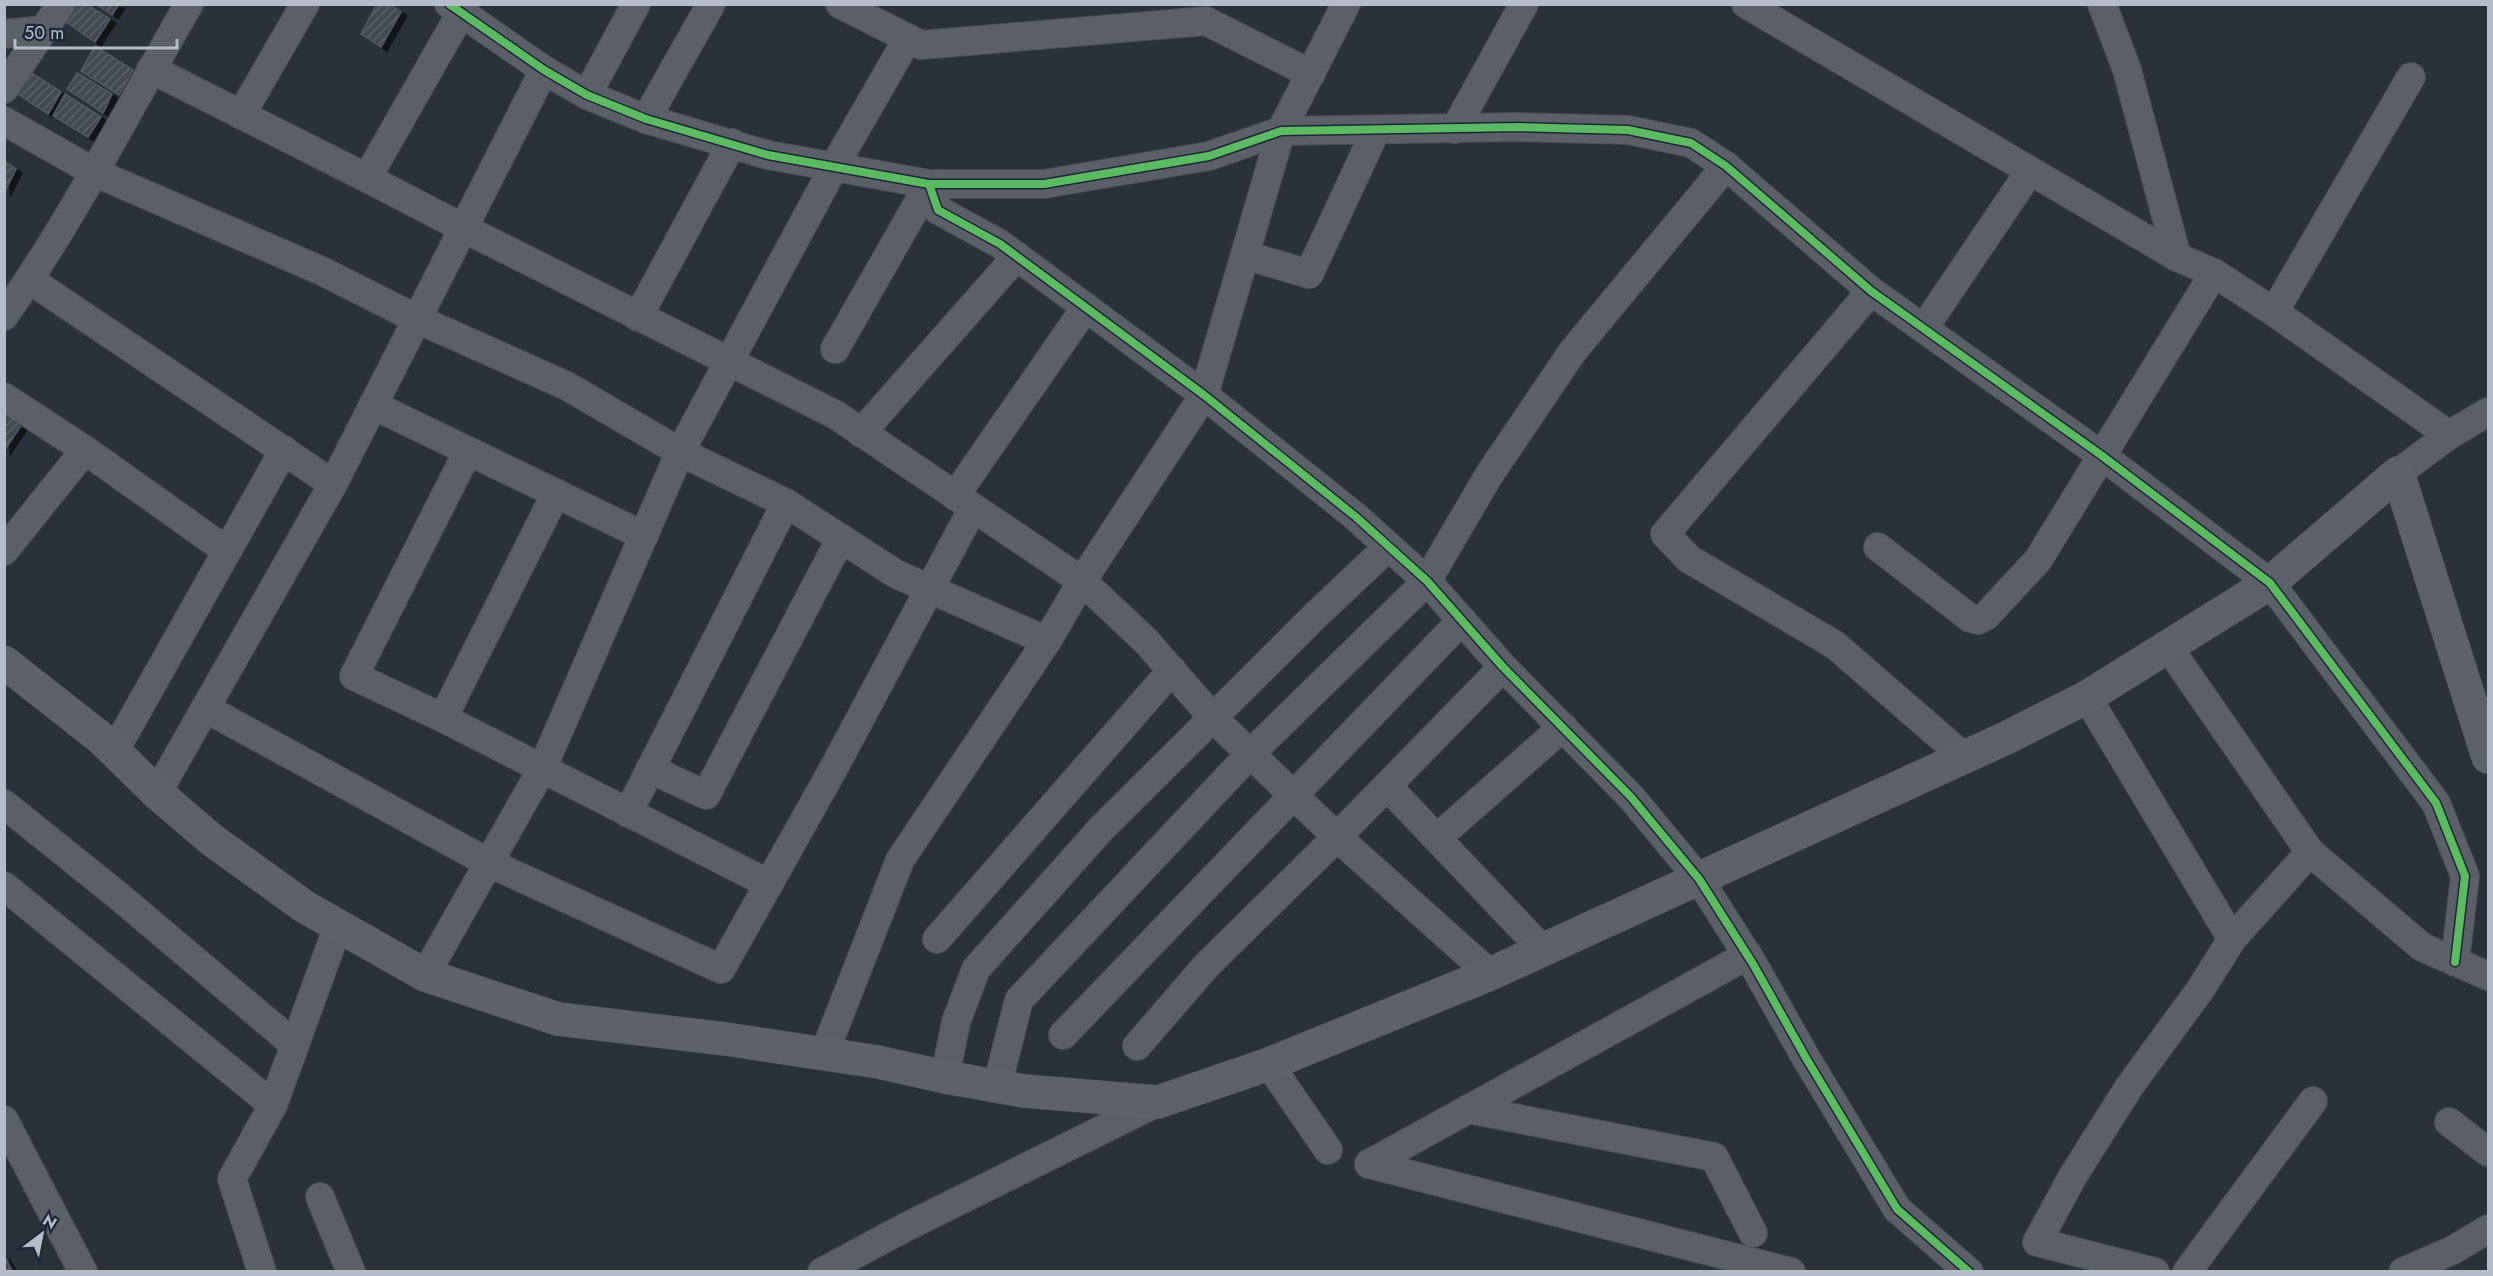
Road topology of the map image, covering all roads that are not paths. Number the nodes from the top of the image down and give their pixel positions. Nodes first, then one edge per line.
1 (61, 4) edge
2 (189, 4) edge
3 (305, 4) edge
4 (636, 4) edge
5 (711, 4) edge
6 (840, 4) edge
7 (1346, 4) edge
8 (1524, 4) edge
9 (1754, 6) edge
10 (2105, 8) edge
11 (455, 9) edge
12 (45, 30) junction
13 (4, 34) edge
14 (908, 38) junction
15 (151, 69) junction
16 (544, 70) junction
17 (1311, 74) junction
18 (2411, 77) dead end
19 (4, 89) edge
20 (587, 95) junction
21 (241, 115) junction
22 (646, 119) junction
23 (4, 121) edge
24 (1455, 129) junction
25 (1376, 130) junction
26 (1281, 131) junction
27 (732, 143) junction
28 (835, 165) junction
29 (1726, 166) junction
30 (2030, 171) junction
31 (96, 173) junction
32 (367, 178) junction
33 (929, 184) junction
34 (463, 228) junction
35 (1245, 255) junction
36 (1017, 256) junction
37 (2177, 257) junction
38 (2214, 273) junction
39 (30, 280) junction
40 (1871, 291) junction
41 (1086, 308) junction
42 (2274, 312) junction
43 (4, 316) edge
44 (638, 316) junction
45 (417, 319) junction
46 (1924, 328) junction
47 (835, 349) dead end
48 (728, 363) junction
49 (1204, 395) junction
50 (4, 397) edge
51 (373, 405) junction
52 (2488, 412) edge
53 (861, 432) junction
54 (2449, 435) junction
55 (85, 450) junction
56 (284, 450) junction
57 (468, 451) junction
58 (680, 453) junction
59 (2101, 455) junction
60 (2398, 473) junction
61 (333, 484) junction
62 (556, 493) junction
63 (964, 502) junction
64 (786, 503) junction
65 (644, 536) junction
66 (841, 538) junction
67 (1388, 547) junction
68 (1878, 547) dead end
69 (4, 551) edge
70 (227, 551) junction
71 (1427, 581) junction
72 (1082, 582) junction
73 (2270, 583) junction
74 (929, 589) junction
75 (1462, 620) junction
76 (1047, 640) junction
77 (2169, 648) junction
78 (4, 662) edge
79 (1503, 667) junction
80 (1172, 670) junction
81 (2087, 697) junction
82 (205, 708) junction
83 (443, 718) junction
84 (1214, 719) junction
85 (1563, 727) junction
86 (115, 750) junction
87 (1251, 753) junction
88 (1964, 757) junction
89 (2488, 757) edge
90 (542, 769) junction
91 (650, 769) junction
92 (1387, 786) junction
93 (157, 793) junction
94 (1294, 793) junction
95 (4, 804) edge
96 (628, 813) junction
97 (1337, 837) junction
98 (1437, 838) junction
99 (2310, 852) junction
100 (489, 863) junction
101 (1699, 879) junction
102 (769, 884) junction
103 (9, 899) edge
104 (338, 926) junction
105 (937, 939) dead end
106 (2232, 939) junction
107 (1543, 950) junction
108 (1748, 955) junction
109 (2455, 962) junction
110 (1490, 974) junction
111 (425, 975) junction
112 (2488, 976) edge
113 (1063, 1035) dead end
114 (295, 1045) junction
115 (1137, 1046) dead end
116 (824, 1054) junction
117 (1269, 1064) junction
118 (945, 1077) junction
119 (997, 1086) junction
120 (2313, 1101) dead end
121 (1158, 1102) junction
122 (273, 1105) junction
123 (1468, 1109) junction
124 (4, 1120) edge
125 (2449, 1122) dead end
126 (1328, 1150) dead end
127 (2488, 1152) edge
128 (320, 1197) dead end
129 (2488, 1229) edge
130 (1753, 1233) dead end
131 (83, 1272) edge
132 (262, 1272) edge
133 (351, 1272) edge
134 (822, 1272) edge
135 (1791, 1272) edge
136 (1969, 1272) edge
137 (2155, 1272) edge
138 (2187, 1272) edge
139 (2403, 1272) edge

1 - 12 street
2 - 15 street
3 - 21 street
4 - 20 street
5 - 22 street
6 - 14 street
7 - 17 street
8 - 24 street
9 - 30 street
10 - 37 street
11 - 16 street
11 - 32 street
12 - 13 street
12 - 19 street
14 - 17 street
14 - 28 street
15 - 21 street
15 - 31 street
16 - 20 street
16 - 34 street
17 - 26 street
18 - 42 street
20 - 22 street
21 - 32 street
22 - 27 street
23 - 31 street
24 - 25 street
24 - 29 street
25 - 26 street
25 - 35 street
26 - 33 street
26 - 35 street
27 - 28 street
27 - 44 street
28 - 33 street
28 - 48 street
29 - 40 street
29 - 71 street
30 - 37 street
30 - 46 street
31 - 39 street
31 - 45 street
32 - 34 street
33 - 36 street
33 - 47 street
34 - 44 street
34 - 45 street
35 - 49 street
36 - 41 street
36 - 53 street
37 - 38 street
38 - 42 street
38 - 59 street
39 - 43 street
39 - 56 street
40 - 46 street
40 - 88 street
41 - 49 street
41 - 63 street
42 - 54 street
44 - 48 street
45 - 51 street
45 - 58 street
46 - 59 street
48 - 53 street
48 - 58 street
49 - 67 street
49 - 72 street
50 - 55 street
51 - 57 street
51 - 61 street
52 - 54 street
53 - 63 street
54 - 60 street
55 - 69 street
55 - 70 street
56 - 61 street
56 - 70 street
57 - 62 street
57 - 83 street
58 - 64 street
58 - 65 street
59 - 68 street
59 - 73 street
60 - 73 main road
60 - 89 main road
61 - 82 street
62 - 65 street
62 - 83 street
63 - 72 street
63 - 74 street
64 - 66 street
64 - 91 street
65 - 90 street
66 - 74 street
66 - 91 street
67 - 71 street
67 - 84 street
70 - 86 street
71 - 75 street
71 - 87 street
72 - 76 street
72 - 80 street
73 - 77 main road
73 - 109 street
74 - 76 street
74 - 102 street
75 - 79 street
75 - 94 street
76 - 116 street
77 - 81 main road
77 - 99 street
78 - 86 main road
79 - 85 street
79 - 92 street
80 - 84 street
80 - 105 street
81 - 88 main road
81 - 106 street
82 - 93 street
82 - 100 street
83 - 90 street
84 - 87 street
84 - 118 street
85 - 98 street
85 - 101 street
86 - 93 main road
87 - 94 street
87 - 119 street
88 - 101 main road
90 - 96 street
90 - 100 street
91 - 96 street
92 - 97 street
92 - 98 street
93 - 104 main road
94 - 97 street
94 - 113 street
95 - 114 street
96 - 102 street
97 - 110 street
97 - 115 street
98 - 107 street
99 - 106 street
99 - 109 street
100 - 102 street
100 - 111 street
101 - 107 main road
101 - 108 street
103 - 122 street
104 - 111 main road
104 - 114 street
106 - 137 street
107 - 110 main road
108 - 123 street
108 - 136 street
109 - 112 street
110 - 117 main road
111 - 116 main road
114 - 122 street
116 - 118 main road
117 - 121 main road
117 - 126 street
118 - 119 main road
119 - 121 main road
120 - 138 street
121 - 134 street
122 - 132 street
123 - 130 street
123 - 135 street
124 - 131 street
125 - 127 street
128 - 133 street
129 - 139 street

